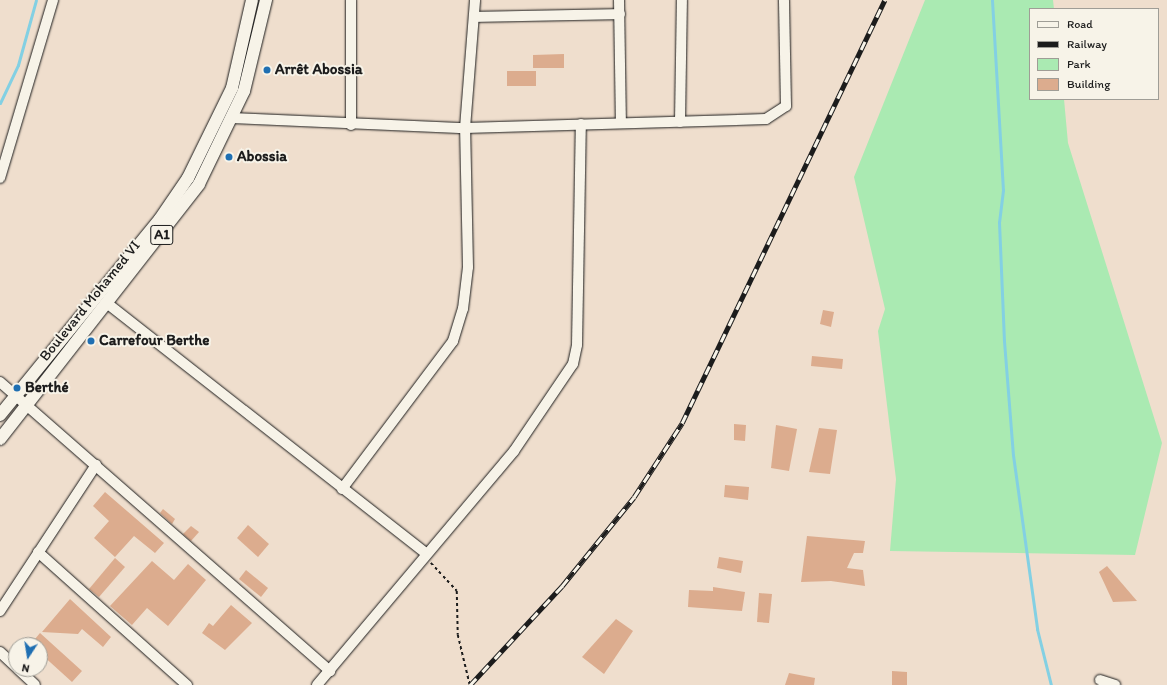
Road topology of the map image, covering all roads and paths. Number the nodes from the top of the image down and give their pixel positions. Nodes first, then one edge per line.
1 (53, 0) edge
2 (252, 0) edge
3 (266, 0) edge
4 (351, 0) edge
5 (475, 0) edge
6 (620, 0) edge
7 (682, 0) edge
8 (784, 0) edge
9 (620, 14) junction
10 (476, 17) junction
11 (232, 118) junction
12 (680, 122) junction
13 (621, 123) junction
14 (351, 124) junction
15 (581, 124) junction
16 (465, 128) junction
17 (0, 178) edge
18 (108, 304) junction
19 (0, 382) edge
20 (16, 396) junction
21 (27, 405) junction
22 (0, 415) edge
23 (0, 439) edge
24 (96, 465) junction
25 (342, 488) junction
26 (38, 552) junction
27 (426, 553) junction
28 (0, 611) edge
29 (0, 652) edge
30 (8, 660) edge
31 (330, 670) junction
32 (26, 677) edge
33 (1100, 680) dead end
34 (35, 685) edge
35 (187, 685) edge
36 (317, 685) edge
37 (470, 685) edge
38 (1115, 685) edge

1 - 17 street
2 - 20 main road, Boulevard Mohamed VI / A1
3 - 11 main road, Boulevard Mohamed VI / A1
4 - 14 street
5 - 10 street
6 - 9 street
7 - 12 street
8 - 12 street
9 - 10 street
9 - 13 street
10 - 16 street
11 - 14 street
11 - 18 main road, Boulevard Mohamed VI / A1
12 - 13 street
13 - 15 street
14 - 16 street
15 - 16 street
15 - 27 street
16 - 25 street
18 - 21 main road, Boulevard Mohamed VI / A1
18 - 25 street
19 - 20 street
20 - 21 street
20 - 22 main road, Boulevard Mohamed VI / A1
21 - 23 main road, Boulevard Mohamed VI / A1
21 - 24 street
24 - 26 street
24 - 31 street
25 - 27 street
26 - 28 street
26 - 35 street
27 - 31 street
27 - 37 path
29 - 30 street
31 - 36 street
32 - 34 street
33 - 38 street

